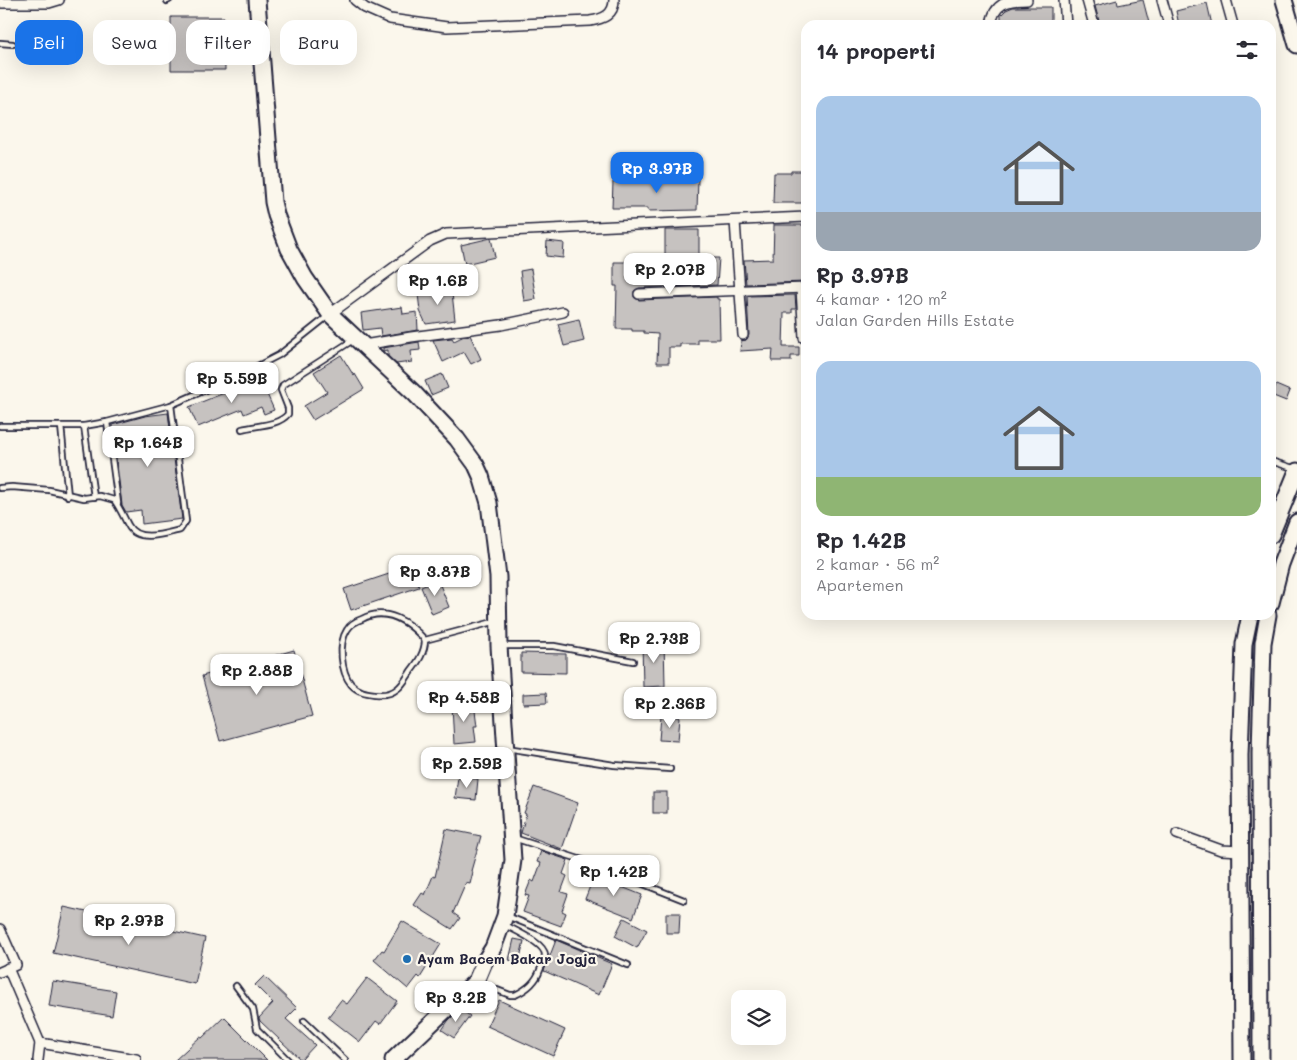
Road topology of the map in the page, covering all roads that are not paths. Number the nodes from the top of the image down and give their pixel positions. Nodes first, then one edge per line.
1 (59, 0) edge
2 (258, 0) edge
3 (355, 0) edge
4 (614, 0) edge
5 (1027, 0) edge
6 (1064, 0) edge
7 (1087, 0) edge
8 (1162, 0) edge
9 (1226, 0) edge
10 (1284, 0) edge
11 (0, 3) edge
12 (992, 20) edge
13 (1066, 20) edge
14 (1093, 20) edge
15 (1168, 20) edge
16 (1232, 20) edge
17 (0, 43) edge
18 (13, 44) dead end
19 (1297, 45) edge
20 (801, 217) edge
21 (735, 221) junction
22 (801, 288) edge
23 (741, 291) junction
24 (639, 294) dead end
25 (563, 312) dead end
26 (330, 314) junction
27 (743, 336) dead end
28 (361, 342) junction
29 (171, 404) junction
30 (107, 422) junction
31 (0, 426) edge
32 (61, 426) junction
33 (84, 426) junction
34 (242, 429) dead end
35 (1276, 463) edge
36 (1297, 470) edge
37 (0, 488) edge
38 (68, 496) junction
39 (94, 497) junction
40 (118, 504) junction
41 (1276, 522) edge
42 (1297, 522) edge
43 (1276, 583) edge
44 (1249, 620) edge
45 (1267, 620) edge
46 (498, 621) junction
47 (425, 640) junction
48 (499, 646) junction
49 (633, 661) dead end
50 (506, 748) junction
51 (670, 769) dead end
52 (1176, 834) dead end
53 (512, 838) junction
54 (1241, 852) junction
55 (684, 900) dead end
56 (503, 920) junction
57 (0, 929) edge
58 (628, 966) dead end
59 (4, 970) edge
60 (476, 981) junction
61 (236, 986) dead end
62 (304, 1020) dead end
63 (40, 1043) junction
64 (38, 1060) edge
65 (134, 1060) edge
66 (288, 1060) edge
67 (345, 1060) edge
68 (393, 1060) edge
69 (1242, 1060) edge
70 (1262, 1060) edge

1 - 11 street
2 - 26 main road
3 - 4 street
5 - 12 street
6 - 13 street
7 - 14 street
8 - 15 street
9 - 16 street
10 - 19 main road
17 - 18 lane
20 - 21 street
21 - 23 street
21 - 26 street
22 - 23 street
23 - 24 street
23 - 27 street
25 - 28 street
26 - 28 main road
26 - 29 lane
28 - 34 lane
28 - 46 main road
29 - 30 lane
29 - 40 lane
30 - 33 lane
30 - 40 lane
31 - 32 lane
32 - 33 lane
32 - 38 lane
33 - 39 lane
35 - 36 lane
36 - 41 main road
37 - 38 lane
38 - 39 lane
39 - 40 lane
42 - 43 main road
44 - 54 main road
45 - 70 main road
46 - 47 lane
46 - 48 main road
47 - 47 lane
48 - 49 lane
48 - 50 main road
50 - 51 lane
50 - 53 main road
52 - 54 street
53 - 55 lane
53 - 56 main road
54 - 69 main road
56 - 58 lane
56 - 60 main road
56 - 60 lane
57 - 59 street
59 - 63 street
60 - 68 main road
61 - 66 lane
62 - 67 lane
63 - 64 street
63 - 65 street

